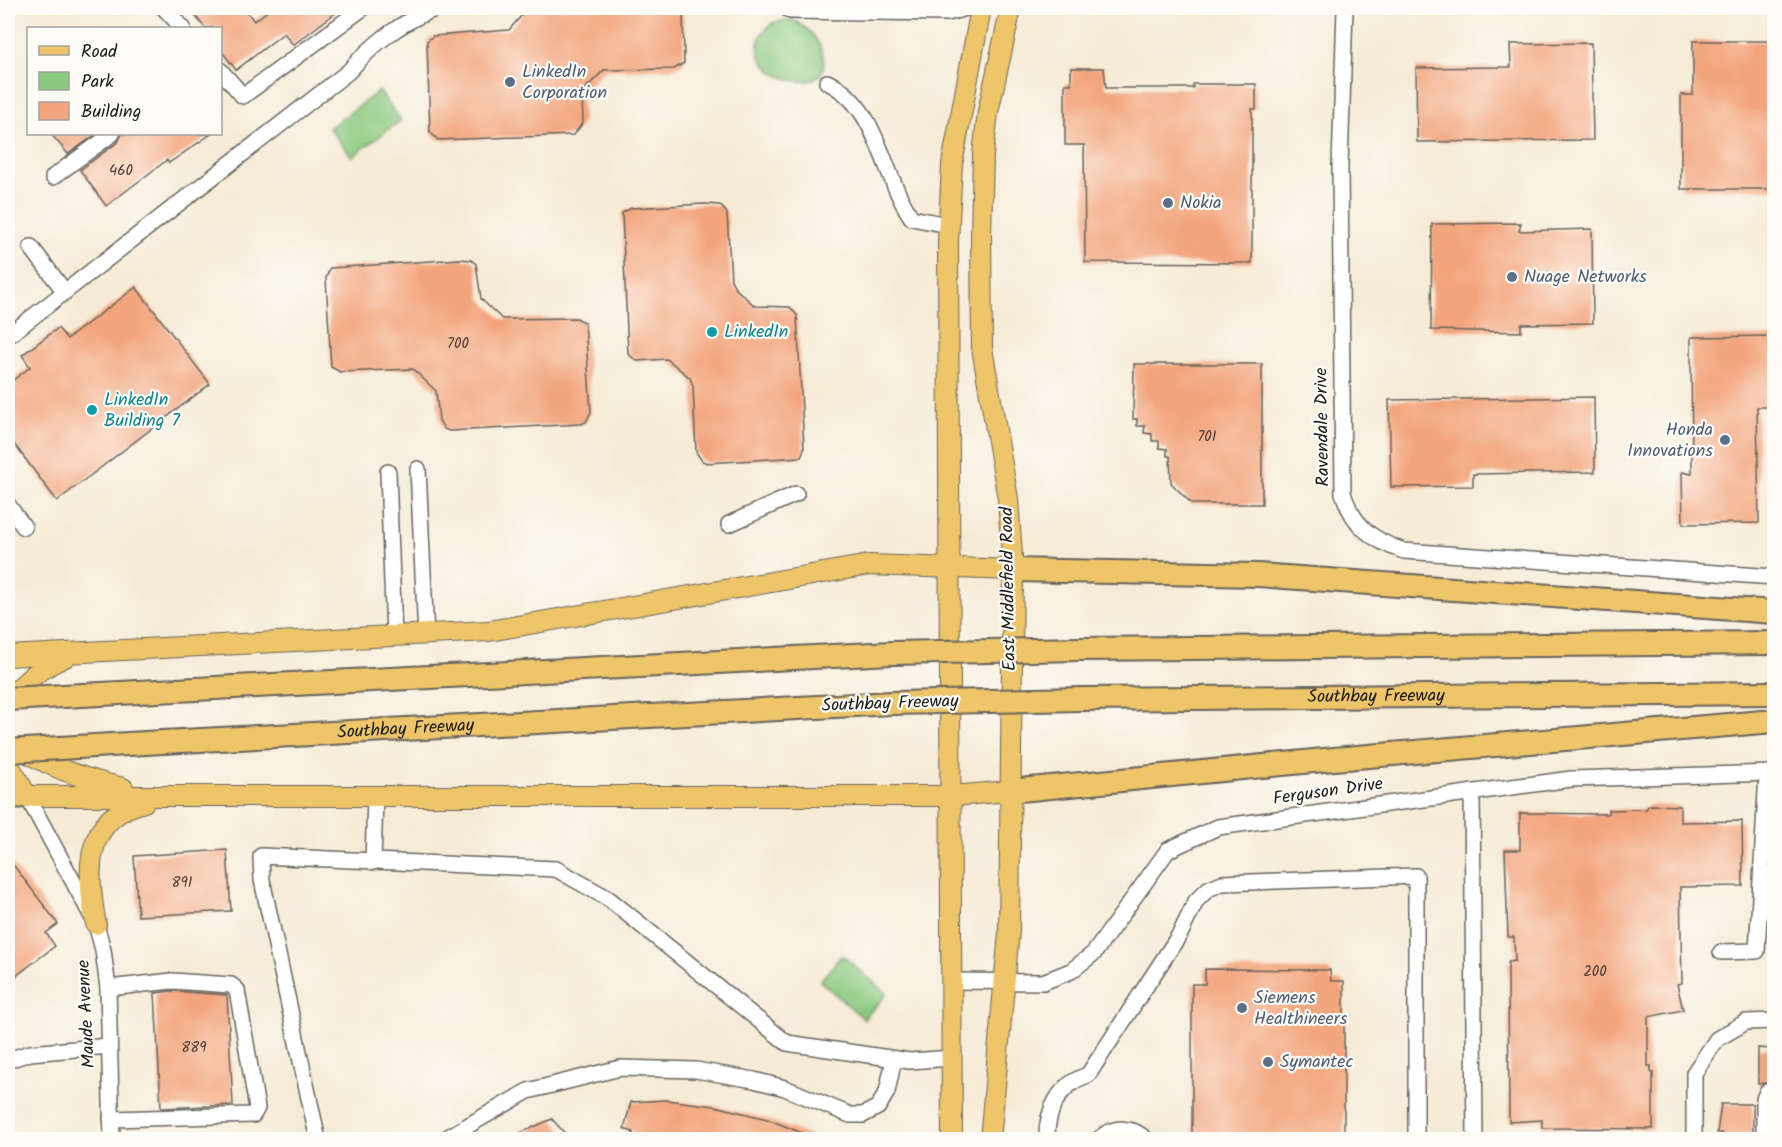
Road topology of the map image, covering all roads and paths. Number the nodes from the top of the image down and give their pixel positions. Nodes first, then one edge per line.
1 (164, 8) edge
2 (363, 8) edge
3 (436, 8) edge
4 (786, 8) edge
5 (966, 8) edge
6 (981, 8) edge
7 (1011, 8) edge
8 (1345, 8) edge
9 (182, 27) edge
10 (222, 72) edge
11 (827, 82) dead end
12 (111, 135) edge
13 (53, 177) dead end
14 (948, 225) junction
15 (31, 247) dead end
16 (65, 292) junction
17 (8, 336) edge
18 (418, 469) dead end
19 (388, 472) dead end
20 (796, 494) dead end
21 (8, 505) edge
22 (729, 524) dead end
23 (24, 527) dead end
24 (951, 567) junction
25 (1013, 570) junction
26 (1774, 577) edge
27 (1774, 612) edge
28 (426, 636) junction
29 (394, 637) junction
30 (1774, 643) edge
31 (76, 652) junction
32 (8, 656) edge
33 (1774, 693) edge
34 (8, 700) edge
35 (1774, 721) edge
36 (8, 740) edge
37 (8, 750) edge
38 (8, 764) edge
39 (1771, 773) edge
40 (1010, 791) junction
41 (1472, 792) junction
42 (17, 796) edge
43 (952, 796) junction
44 (164, 797) junction
45 (375, 797) junction
46 (373, 862) junction
47 (96, 924) junction
48 (1721, 952) dead end
49 (952, 981) junction
50 (1005, 982) junction
51 (108, 988) junction
52 (1774, 1021) edge
53 (109, 1046) junction
54 (894, 1059) junction
55 (952, 1059) junction
56 (8, 1060) edge
57 (1771, 1091) edge
58 (111, 1119) junction
59 (112, 1140) edge
60 (318, 1140) edge
61 (443, 1140) edge
62 (952, 1140) edge
63 (990, 1140) edge
64 (1047, 1140) edge
65 (1098, 1140) edge
66 (1148, 1140) edge
67 (1416, 1140) edge
68 (1474, 1140) edge
69 (1694, 1140) edge
70 (1764, 1140) edge

1 - 9 street
2 - 10 street
3 - 16 street
4 - 5 street
6 - 14 main road
7 - 25 main road, East Middlefield Road
8 - 26 street, Ravendale Drive
11 - 14 street
12 - 13 street
14 - 24 main road
15 - 16 street
16 - 17 street
18 - 28 street
19 - 29 street
20 - 22 street
21 - 23 street
24 - 25 main road
24 - 28 main road
24 - 43 main road
25 - 27 highway
25 - 40 main road, East Middlefield Road
28 - 29 main road
29 - 31 main road
30 - 34 highway, bridge
31 - 32 main road
31 - 34 main road
33 - 37 highway, Southbay Freeway, bridge
35 - 40 highway
36 - 44 main road
38 - 42 main road
39 - 41 street, Ferguson Drive
39 - 48 street
40 - 43 main road
40 - 50 main road, East Middlefield Road
41 - 50 street, Ferguson Drive
41 - 68 street
42 - 44 main road
42 - 47 street, Maude Avenue
43 - 45 main road
43 - 49 main road
44 - 45 main road
44 - 47 main road
45 - 46 street
46 - 54 street
46 - 60 street
47 - 51 street, Maude Avenue
49 - 50 street, Ferguson Drive
49 - 55 main road
50 - 63 main road, East Middlefield Road
51 - 53 street, Maude Avenue
51 - 58 street
52 - 69 street
53 - 56 street
53 - 58 street, Maude Avenue
54 - 55 street
54 - 61 street
55 - 62 main road
57 - 70 street
58 - 59 street, Maude Avenue
64 - 67 street
65 - 66 street

